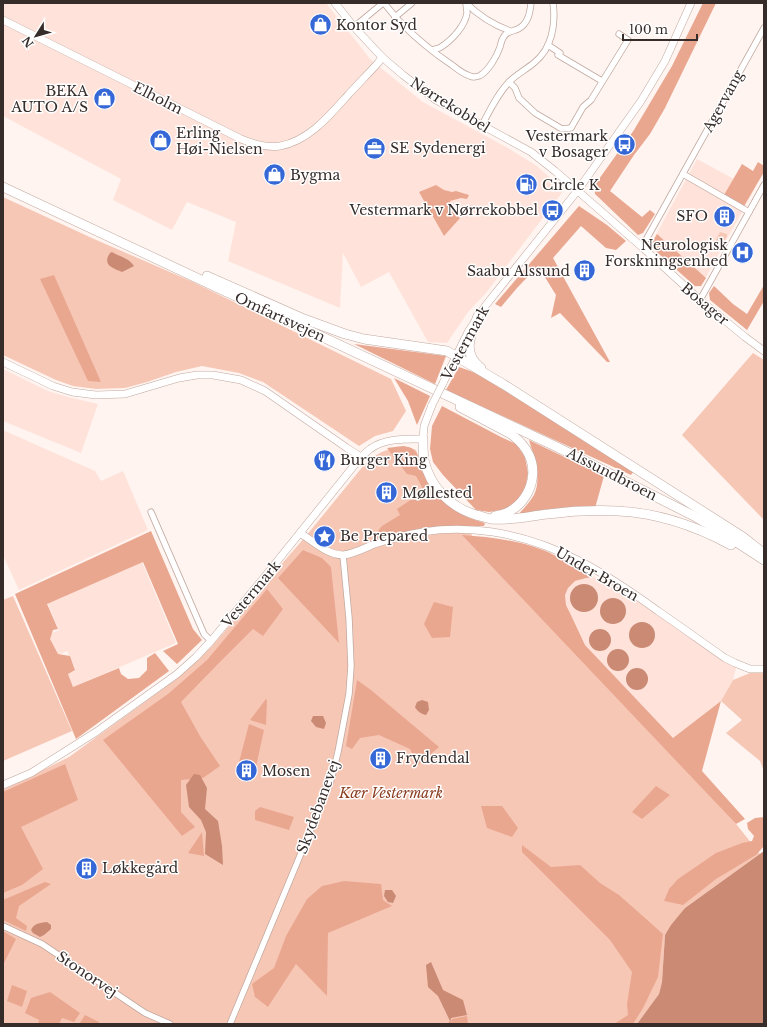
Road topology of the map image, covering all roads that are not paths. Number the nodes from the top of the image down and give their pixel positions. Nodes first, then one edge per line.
1 (335, 3) edge
2 (384, 3) edge
3 (412, 3) edge
4 (466, 3) edge
5 (531, 3) edge
6 (553, 3) edge
7 (691, 3) edge
8 (473, 10) junction
9 (467, 12) junction
10 (395, 17) junction
11 (3, 20) edge
12 (497, 26) junction
13 (354, 27) junction
14 (764, 28) edge
15 (510, 31) junction
16 (619, 34) dead end
17 (502, 38) junction
18 (548, 45) junction
19 (440, 48) junction
20 (432, 50) junction
21 (439, 56) junction
22 (382, 57) junction
23 (509, 82) junction
24 (602, 82) junction
25 (482, 125) junction
26 (683, 174) junction
27 (764, 185) edge
28 (3, 187) edge
29 (578, 190) junction
30 (749, 212) junction
31 (98, 232) junction
32 (642, 247) junction
33 (700, 300) junction
34 (478, 316) junction
35 (764, 351) edge
36 (456, 356) junction
37 (3, 362) edge
38 (390, 368) junction
39 (503, 384) junction
40 (423, 439) junction
41 (557, 446) joint
42 (361, 458) junction
43 (151, 512) dead end
44 (478, 516) junction
45 (300, 533) junction
46 (343, 555) junction
47 (764, 555) edge
48 (764, 565) edge
49 (211, 641) junction
50 (764, 669) edge
51 (3, 785) edge
52 (3, 926) edge
53 (170, 1024) edge
54 (230, 1024) edge

1 - 13 street, Nørrekobbel
2 - 10 street
2 - 13 street
3 - 10 street
4 - 8 street
4 - 9 street
5 - 15 street
6 - 18 street
7 - 29 street, Vestermark
8 - 9 street
8 - 12 street
9 - 19 street
10 - 20 street
11 - 22 street, Elholm
12 - 15 street
12 - 17 street
13 - 22 street, Nørrekobbel
14 - 26 street, Agervang
15 - 17 street
16 - 24 street
17 - 21 street
18 - 23 street
18 - 24 street
19 - 20 street
19 - 21 street
20 - 21 street
22 - 25 street, Nørrekobbel
23 - 24 street
23 - 25 street
25 - 29 street, Nørrekobbel
26 - 30 street
26 - 32 street, Agervang
27 - 30 street
28 - 31 highway, Omfartsvejen
29 - 32 street, Bosager
29 - 34 street, Vestermark
30 - 33 street
31 - 36 highway
31 - 38 highway, Omfartsvejen
32 - 33 street, Bosager
33 - 35 street, Bosager
34 - 36 street, Vestermark
34 - 39 highway
36 - 39 highway
36 - 40 street, Vestermark, bridge
37 - 42 street
38 - 41 highway, Omfartsvejen
38 - 44 highway
39 - 47 highway
40 - 42 street, Vestermark
40 - 44 highway
41 - 47 highway, Alssundbroen
42 - 45 street, Vestermark
43 - 49 street, Vestermark
44 - 48 highway
45 - 46 street
45 - 49 street, Vestermark
46 - 50 street, Under Broen
46 - 54 street, Skydebanevej
49 - 51 street, Vestermark
52 - 53 street, Stonorvej

